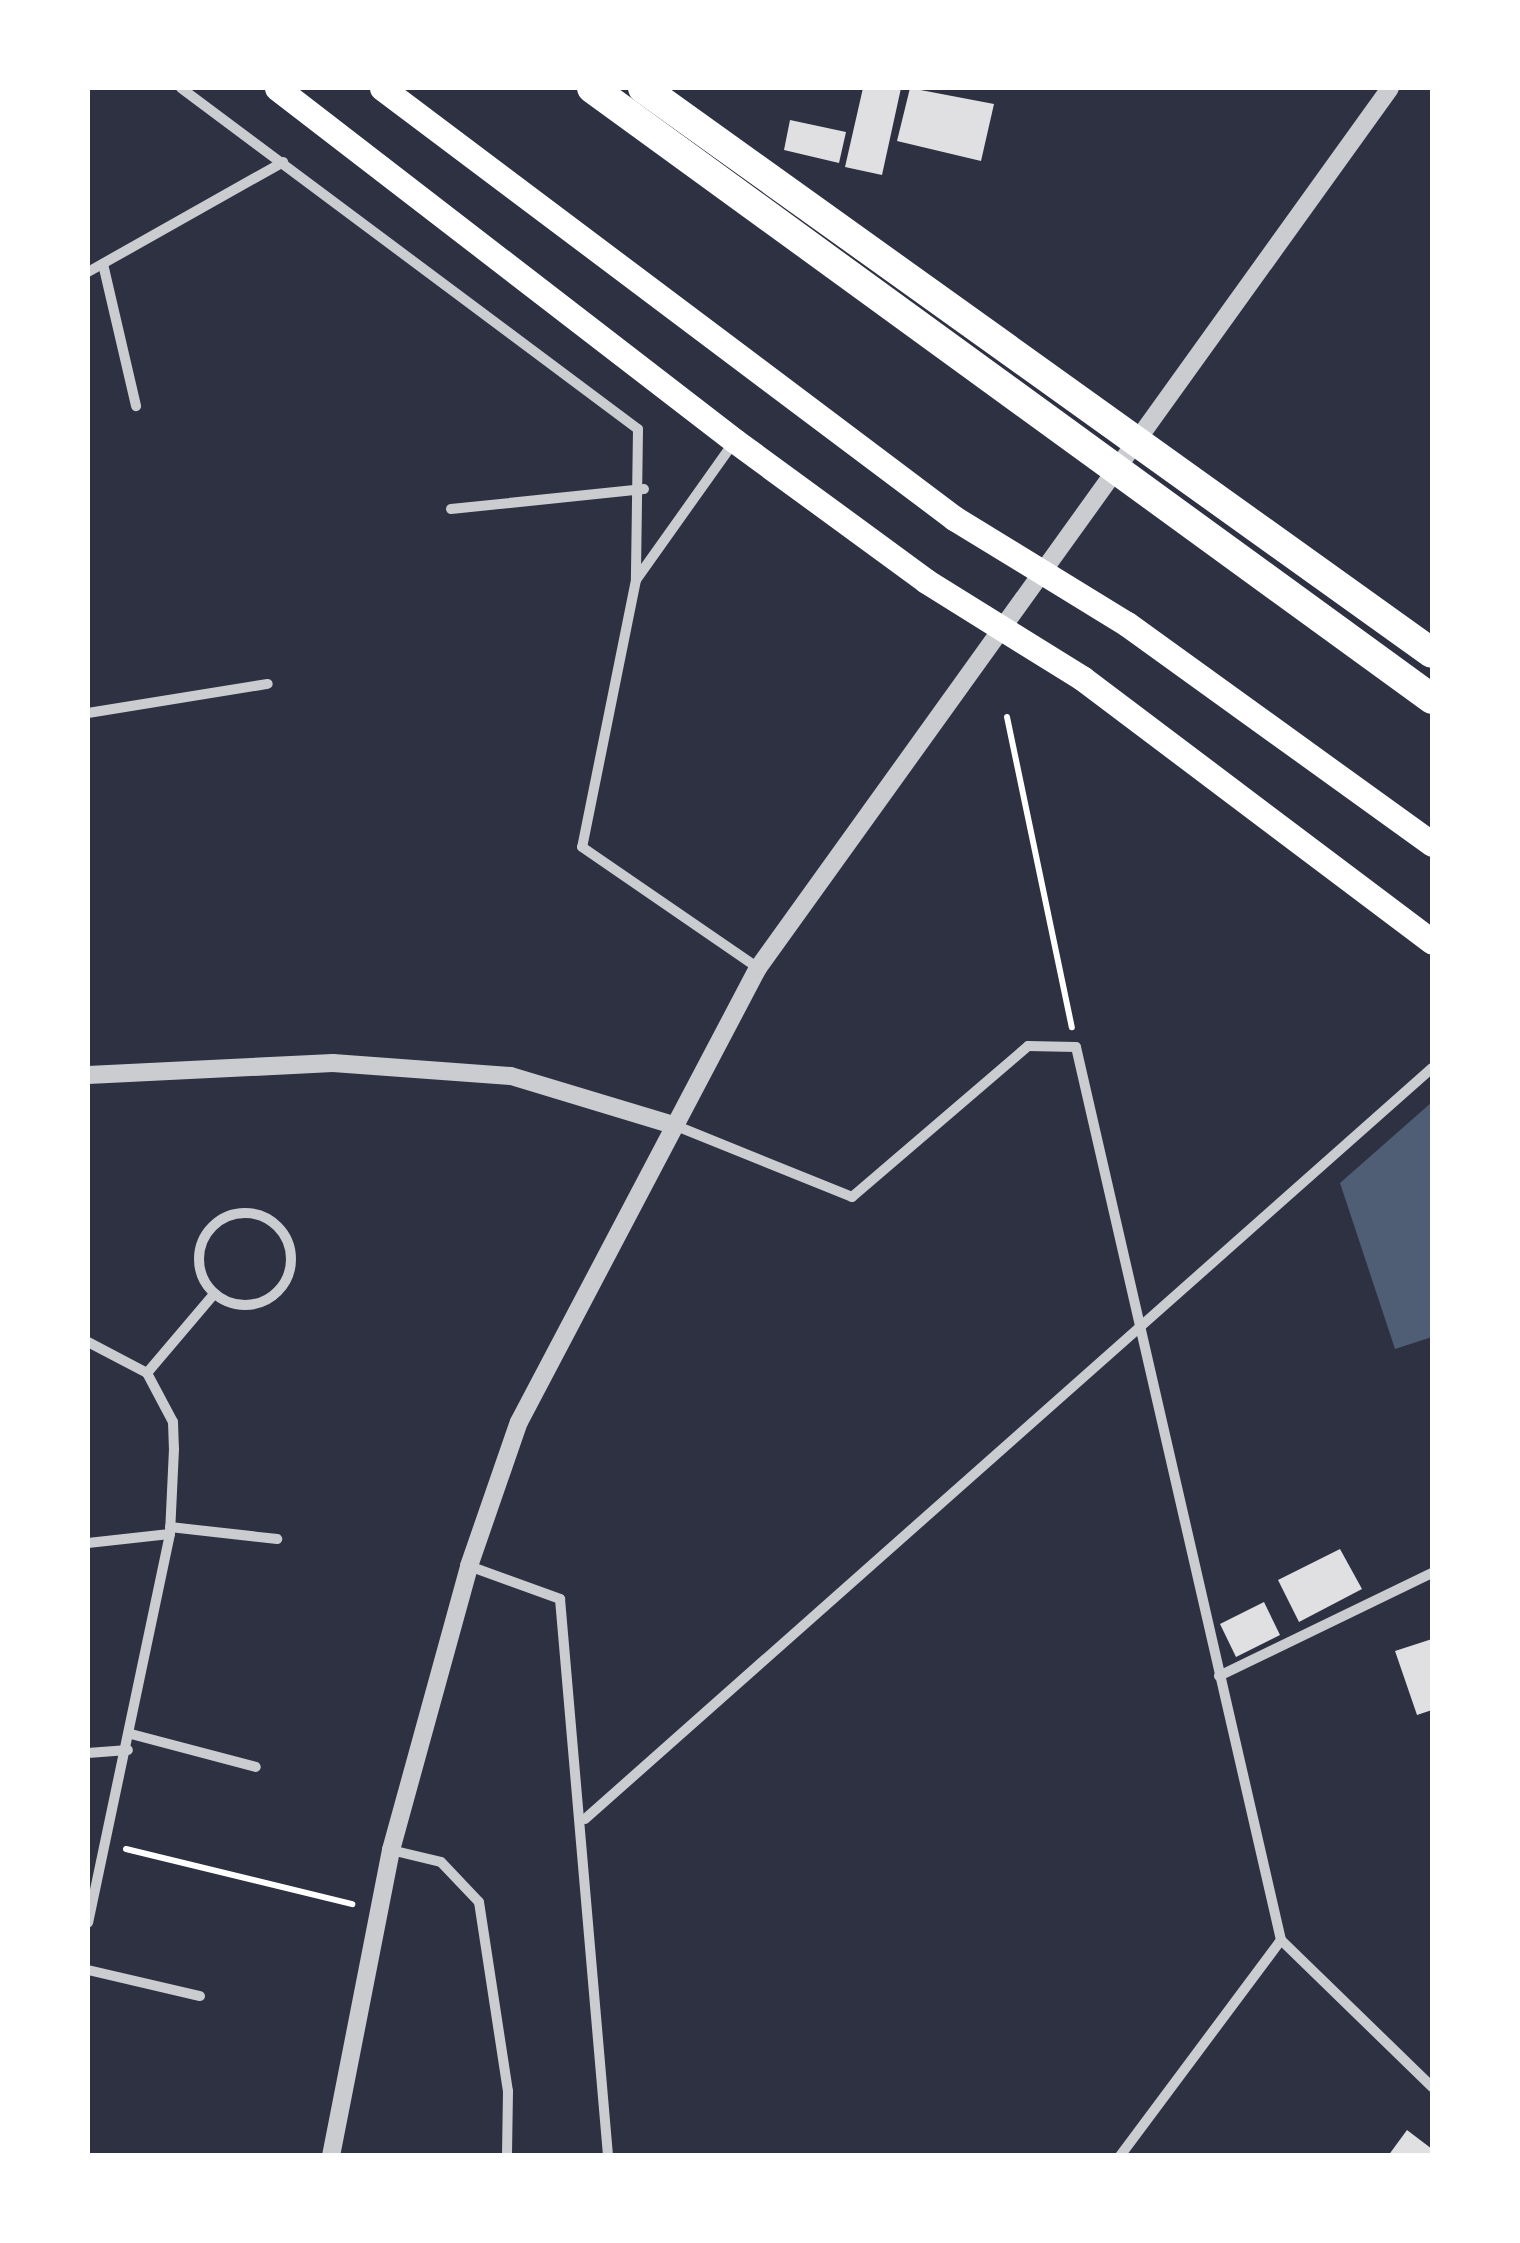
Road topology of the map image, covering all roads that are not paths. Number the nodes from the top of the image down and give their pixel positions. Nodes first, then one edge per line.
1 (181, 88) edge
2 (278, 88) edge
3 (382, 88) edge
4 (592, 88) edge
5 (643, 88) edge
6 (1390, 88) edge
7 (282, 162) junction
8 (103, 264) junction
9 (88, 272) edge
10 (136, 406) dead end
11 (735, 442) junction
12 (644, 489) junction
13 (451, 509) dead end
14 (1046, 571) junction
15 (636, 580) junction
16 (1001, 631) junction
17 (1432, 653) edge
18 (268, 684) dead end
19 (1432, 699) edge
20 (88, 713) edge
21 (1432, 844) edge
22 (1432, 942) edge
23 (758, 968) junction
24 (1432, 1068) edge
25 (88, 1075) edge
26 (673, 1125) junction
27 (214, 1294) junction
28 (1136, 1331) junction
29 (88, 1342) edge
30 (147, 1373) junction
31 (170, 1530) junction
32 (277, 1539) dead end
33 (88, 1543) edge
34 (468, 1566) junction
35 (1432, 1573) edge
36 (1219, 1676) junction
37 (131, 1734) junction
38 (128, 1750) junction
39 (88, 1753) edge
40 (256, 1767) dead end
41 (585, 1819) junction
42 (391, 1850) junction
43 (88, 1922) edge
44 (1281, 1940) junction
45 (88, 1970) edge
46 (200, 1996) dead end
47 (1432, 2087) edge
48 (332, 2156) edge
49 (507, 2156) edge
50 (608, 2156) edge
51 (1120, 2156) edge

1 - 7 street
2 - 11 main road
3 - 14 main road
4 - 19 highway
5 - 17 highway
6 - 14 street
7 - 8 street
7 - 12 street
8 - 9 street
8 - 10 street
11 - 15 street
11 - 16 main road
12 - 13 street
12 - 15 street
14 - 16 street
14 - 21 main road
15 - 23 street
16 - 22 main road
16 - 23 street
18 - 20 street
23 - 26 street
24 - 28 street
25 - 26 street
26 - 28 street
26 - 34 street
27 - 27 street
27 - 30 street
28 - 36 street
28 - 41 street
29 - 30 street
30 - 31 street
31 - 32 street
31 - 33 street
31 - 37 street
34 - 41 street
34 - 42 street
35 - 36 street
36 - 44 street
37 - 38 street
37 - 40 street
38 - 39 street
38 - 43 street
41 - 50 street
42 - 48 street
42 - 49 street
44 - 47 street
44 - 51 street
45 - 46 street

